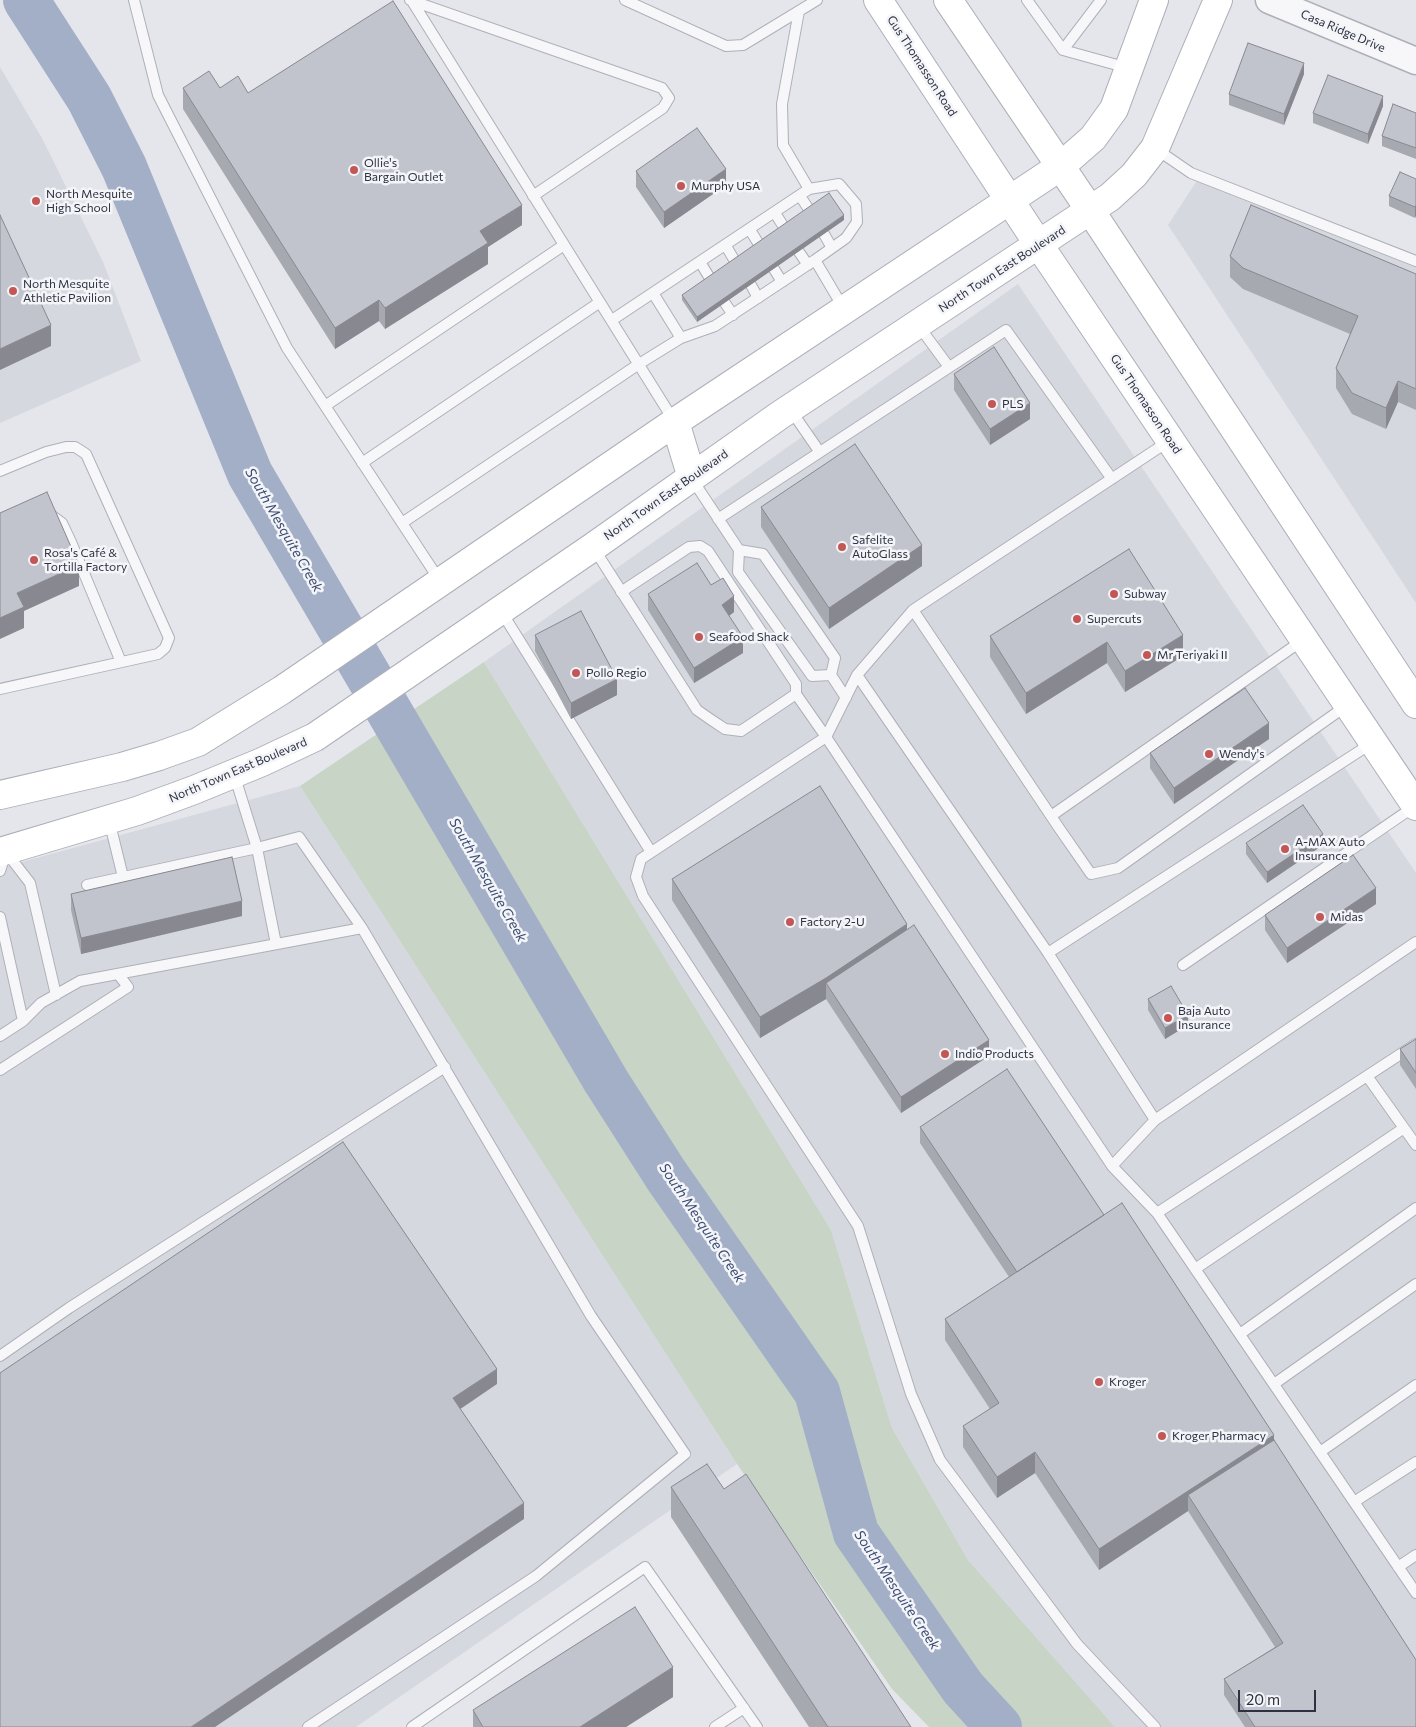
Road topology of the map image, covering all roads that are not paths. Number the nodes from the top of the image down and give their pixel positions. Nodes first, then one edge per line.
1 (134, 0) edge
2 (410, 0) edge
3 (625, 0) edge
4 (817, 0) edge
5 (878, 0) edge
6 (948, 0) edge
7 (1027, 0) edge
8 (1100, 0) edge
9 (1154, 0) edge
10 (1218, 0) edge
11 (1269, 0) edge
12 (799, 11) junction
13 (1063, 50) junction
14 (1416, 61) edge
15 (1129, 68) junction
16 (1155, 148) junction
17 (1061, 166) junction
18 (805, 193) junction
19 (533, 196) junction
20 (1009, 199) junction
21 (1090, 210) junction
22 (810, 211) edge
23 (775, 213) junction
24 (785, 229) edge
25 (750, 230) junction
26 (824, 234) edge
27 (564, 245) junction
28 (1039, 245) junction
29 (726, 246) junction
30 (760, 246) edge
31 (832, 248) junction
32 (799, 252) edge
33 (1416, 261) edge
34 (700, 262) junction
35 (811, 262) junction
36 (736, 263) edge
37 (774, 269) edge
38 (711, 280) edge
39 (782, 282) junction
40 (750, 286) edge
41 (653, 292) junction
42 (758, 298) junction
43 (600, 302) junction
44 (725, 303) edge
45 (845, 309) junction
46 (733, 315) junction
47 (612, 320) junction
48 (918, 324) junction
49 (681, 338) junction
50 (639, 364) junction
51 (949, 367) junction
52 (325, 406) junction
53 (790, 409) junction
54 (675, 422) junction
55 (1170, 440) junction
56 (819, 451) junction
57 (362, 463) junction
58 (0, 471) edge
59 (692, 478) junction
60 (1112, 479) junction
61 (38, 512) edge
62 (718, 519) junction
63 (402, 523) junction
64 (593, 547) junction
65 (739, 550) junction
66 (441, 582) junction
67 (621, 592) junction
68 (913, 610) junction
69 (500, 611) junction
70 (1304, 639) junction
71 (121, 662) junction
72 (831, 675) junction
73 (857, 675) junction
74 (0, 689) edge
75 (796, 694) junction
76 (846, 698) junction
77 (1416, 704) edge
78 (1348, 705) junction
79 (826, 736) junction
80 (1373, 743) junction
81 (234, 774) junction
82 (0, 795) edge
83 (1416, 806) edge
84 (1051, 816) junction
85 (109, 820) junction
86 (257, 848) junction
87 (2, 851) edge
88 (651, 852) junction
89 (123, 877) junction
90 (87, 885) dead end
91 (0, 917) edge
92 (362, 928) junction
93 (1416, 942) edge
94 (276, 944) junction
95 (1048, 953) junction
96 (1183, 965) dead end
97 (118, 974) junction
98 (56, 995) junction
99 (23, 1020) junction
100 (0, 1036) edge
101 (1416, 1044) edge
102 (445, 1067) junction
103 (0, 1070) edge
104 (1367, 1076) junction
105 (1155, 1120) junction
106 (1404, 1128) junction
107 (1416, 1145) edge
108 (1112, 1166) junction
109 (1416, 1208) edge
110 (1157, 1213) junction
111 (1195, 1269) junction
112 (1416, 1284) edge
113 (1240, 1334) junction
114 (0, 1356) edge
115 (1274, 1384) junction
116 (1416, 1385) edge
117 (1320, 1452) junction
118 (1416, 1462) edge
119 (1354, 1502) junction
120 (1416, 1555) edge
121 (1398, 1567) junction
122 (1416, 1593) edge
123 (744, 1708) junction
124 (308, 1727) edge
125 (412, 1727) edge
126 (715, 1727) edge
127 (757, 1727) edge
128 (1155, 1727) edge

1 - 52 lane
2 - 19 lane
2 - 19 lane
3 - 12 lane
4 - 12 lane
5 - 20 main road, Gus Thomasson Road
6 - 17 main road
7 - 13 lane
8 - 13 lane
9 - 15 main road
10 - 16 main road, North Town East Boulevard
11 - 14 street, Casa Ridge Drive
12 - 18 lane
13 - 15 lane
15 - 17 main road
16 - 21 main road, North Town East Boulevard
16 - 33 lane
17 - 20 main road
17 - 21 main road
18 - 22 lane
18 - 23 lane
18 - 31 lane
19 - 27 lane
20 - 28 main road, Gus Thomasson Road
20 - 45 main road
21 - 28 main road, North Town East Boulevard
21 - 77 main road
23 - 24 lane
23 - 25 lane
25 - 29 lane
25 - 30 lane
26 - 31 lane
27 - 43 lane
27 - 52 lane
28 - 48 main road, North Town East Boulevard
28 - 55 main road, Gus Thomasson Road
29 - 34 lane
29 - 36 lane
31 - 35 lane
32 - 35 lane
34 - 38 lane
34 - 41 lane
35 - 39 lane
35 - 45 lane
37 - 39 lane
39 - 42 lane
40 - 42 lane
41 - 47 lane
41 - 49 lane
42 - 46 lane
43 - 47 lane
43 - 57 lane
44 - 46 lane
45 - 54 main road
46 - 49 lane
47 - 50 lane
48 - 51 lane
48 - 53 main road, North Town East Boulevard
49 - 50 lane
50 - 54 lane
50 - 63 lane
51 - 56 lane
51 - 60 lane
52 - 57 lane
53 - 56 lane
53 - 59 main road, North Town East Boulevard
54 - 59 main road
54 - 66 main road
55 - 60 lane
55 - 70 main road, Gus Thomasson Road
56 - 62 lane
57 - 63 lane
58 - 71 lane
59 - 62 lane
59 - 64 main road, North Town East Boulevard
60 - 68 lane
61 - 71 lane
62 - 65 lane
63 - 66 lane
64 - 67 lane
64 - 69 main road, North Town East Boulevard
65 - 72 lane
65 - 72 lane
66 - 82 main road
67 - 75 lane
67 - 75 lane
68 - 73 lane
68 - 84 lane
69 - 81 main road, North Town East Boulevard
69 - 88 lane
70 - 78 main road, Gus Thomasson Road
70 - 84 lane
71 - 74 lane
72 - 76 lane
73 - 76 lane
73 - 95 lane
75 - 79 lane
76 - 79 lane
78 - 80 main road, Gus Thomasson Road
78 - 84 lane
79 - 88 lane
79 - 108 lane
80 - 83 main road, Gus Thomasson Road
80 - 95 lane
81 - 85 main road, North Town East Boulevard
81 - 86 lane
83 - 96 lane
85 - 87 main road, North Town East Boulevard
85 - 89 lane
86 - 89 lane
86 - 92 lane
86 - 94 lane
87 - 98 lane
88 - 128 lane
89 - 90 lane
91 - 99 lane
92 - 94 lane
92 - 102 lane
93 - 105 lane
94 - 97 lane
95 - 105 lane
97 - 98 lane
97 - 103 lane
98 - 99 lane
99 - 100 lane
101 - 104 lane
102 - 114 lane
102 - 124 lane
104 - 106 lane
104 - 110 lane
105 - 108 lane
106 - 107 lane
106 - 111 lane
108 - 110 lane
109 - 113 lane
110 - 111 lane
111 - 113 lane
112 - 115 lane
113 - 115 lane
115 - 117 lane
116 - 117 lane
117 - 119 lane
118 - 119 lane
119 - 121 lane
120 - 121 lane
121 - 122 lane
123 - 125 lane
123 - 126 lane
123 - 127 lane

